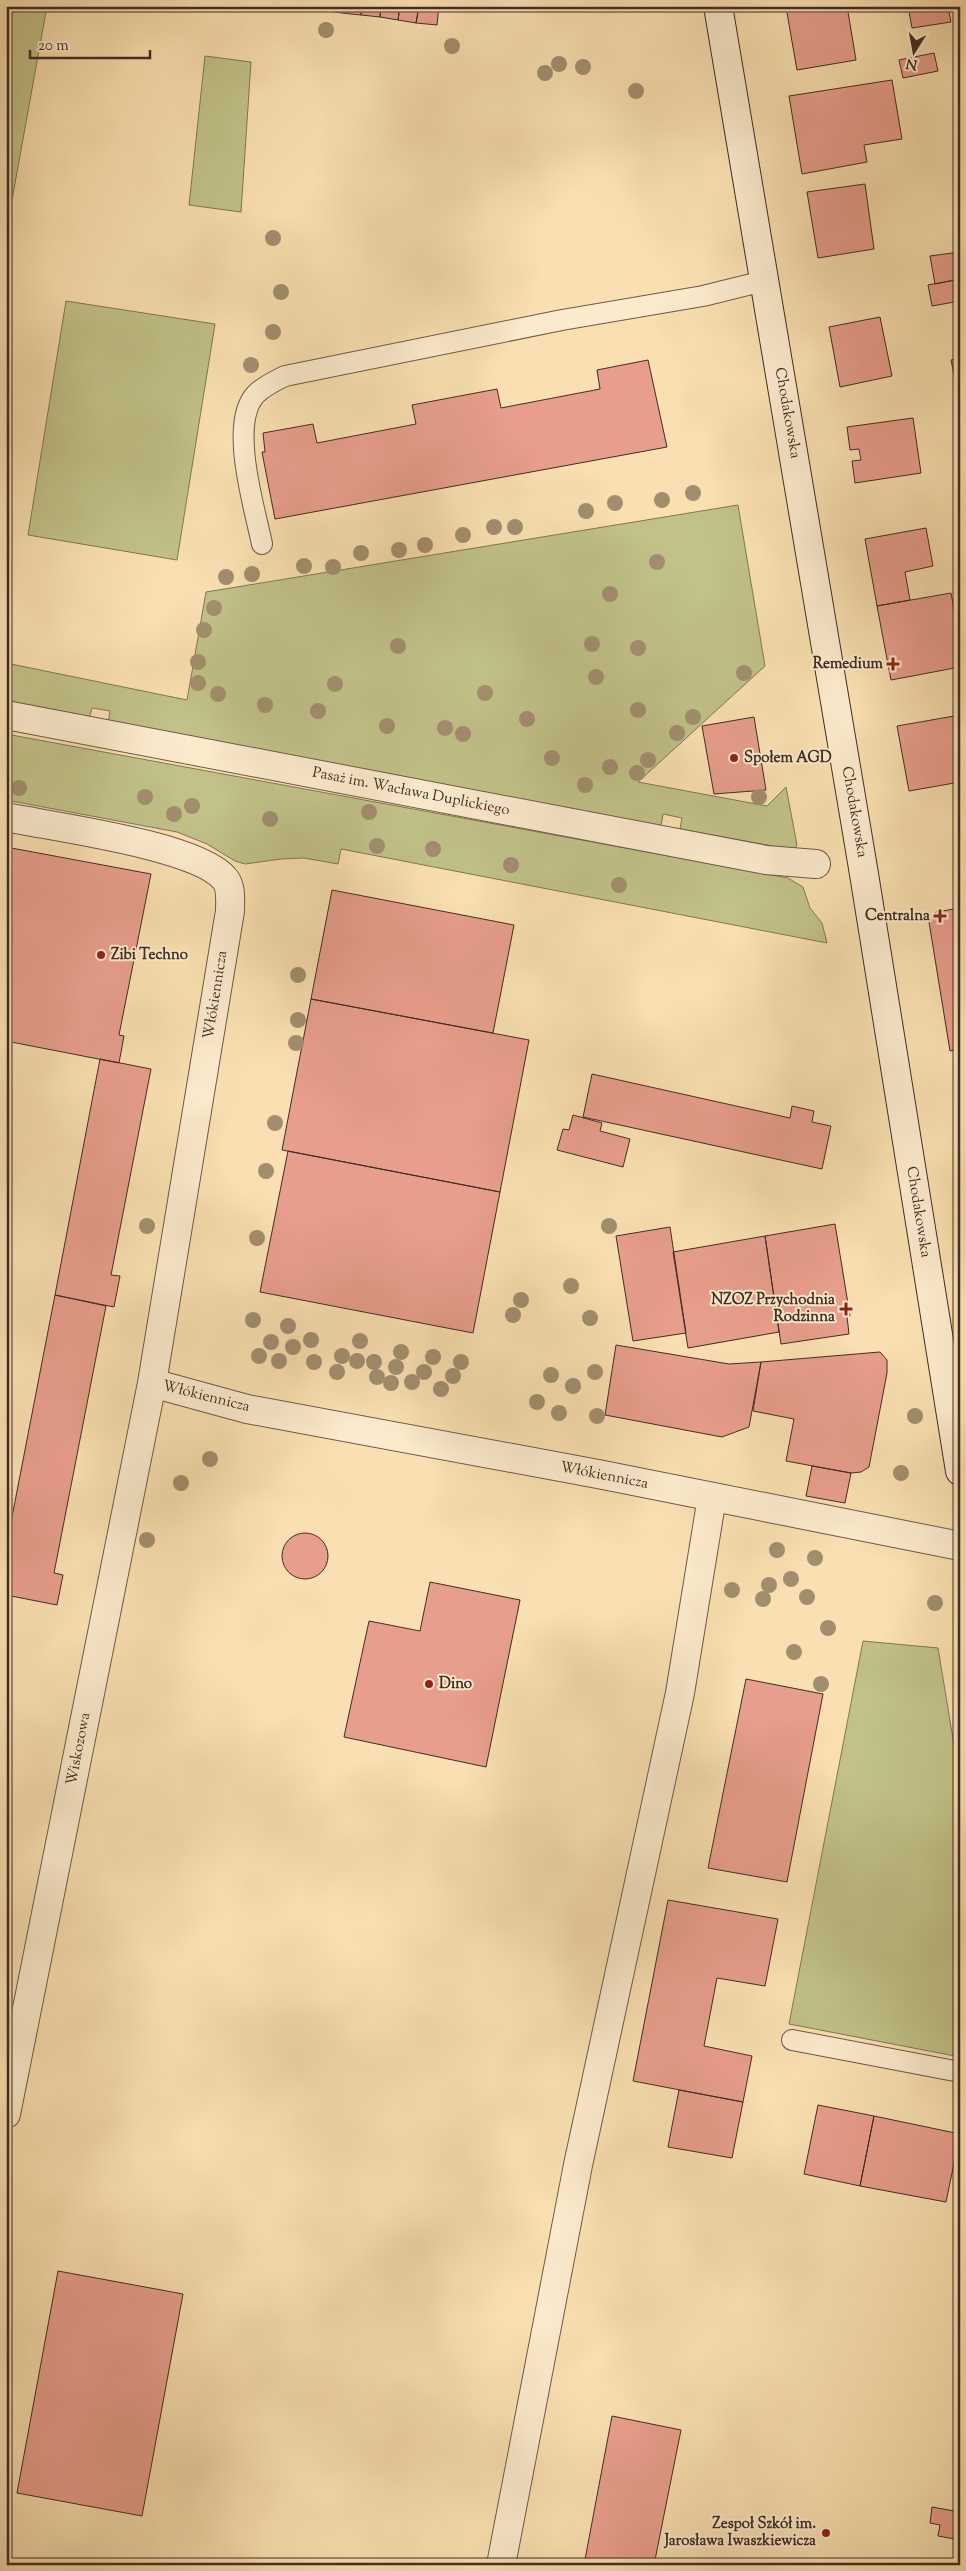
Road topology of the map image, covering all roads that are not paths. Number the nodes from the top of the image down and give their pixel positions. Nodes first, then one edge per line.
1 (718, 6) edge
2 (764, 281) junction
3 (262, 544) dead end
4 (6, 715) edge
5 (6, 817) edge
6 (816, 864) dead end
7 (152, 1383) junction
8 (957, 1441) edge
9 (960, 1471) edge
10 (712, 1497) junction
11 (960, 1546) edge
12 (792, 2040) dead end
13 (960, 2072) edge
14 (6, 2114) edge
15 (501, 2565) edge

1 - 2 street, Chodakowska
2 - 3 lane
2 - 8 street, Chodakowska
4 - 6 street, Pasaż im. Wacława Duplickiego
5 - 7 street, Włókiennicza
7 - 10 street, Włókiennicza
7 - 14 street, Wiskozowa
8 - 9 street, Chodakowska
10 - 11 street, Włókiennicza
10 - 15 street
12 - 13 lane

